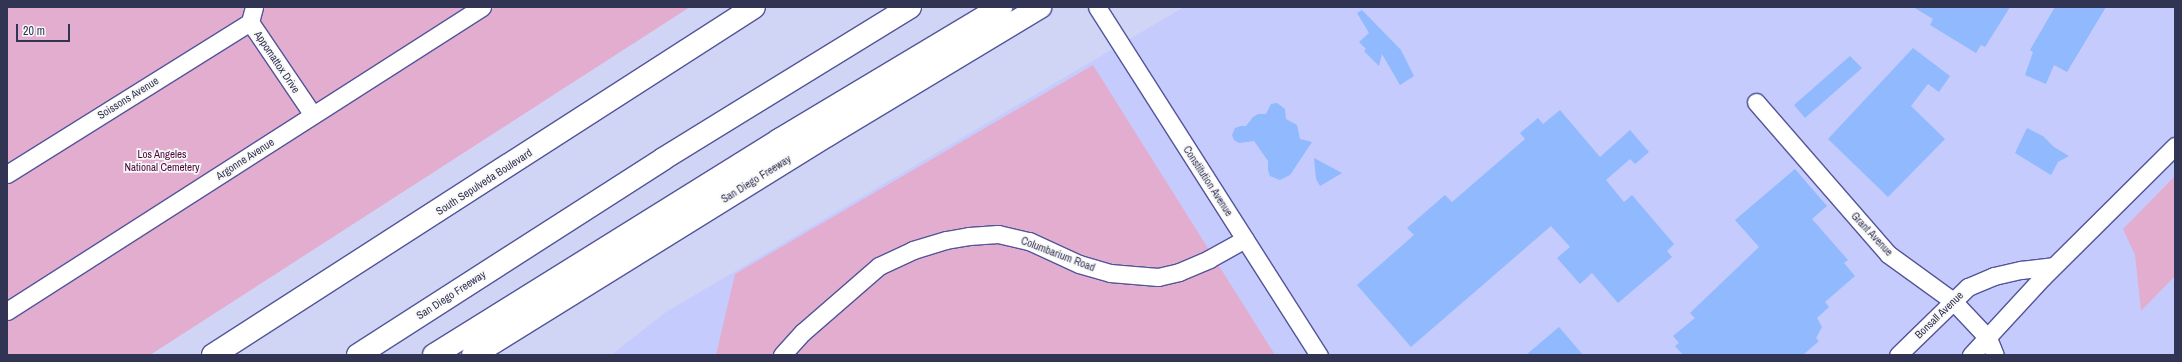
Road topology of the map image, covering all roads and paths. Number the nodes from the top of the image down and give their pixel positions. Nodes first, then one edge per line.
1 (482, 7) edge
2 (754, 7) edge
3 (910, 7) edge
4 (1001, 7) edge
5 (1040, 7) edge
6 (1097, 7) edge
7 (252, 14) edge
8 (1756, 102) dead end
9 (313, 115) junction
10 (2175, 146) edge
11 (7, 174) edge
12 (1245, 239) junction
13 (2053, 266) junction
14 (1953, 301) junction
15 (7, 311) edge
16 (1988, 338) junction
17 (213, 355) edge
18 (358, 355) edge
19 (434, 355) edge
20 (473, 355) edge
21 (782, 355) edge
22 (1319, 355) edge
23 (1898, 355) edge
24 (1971, 355) edge
25 (1995, 355) edge

1 - 9 street, Argonne Avenue
2 - 17 main road, South Sepulveda Boulevard
3 - 18 main road, San Diego Freeway
4 - 19 main road
5 - 20 main road, San Diego Freeway
6 - 12 street, Constitution Avenue
7 - 9 street, Appomattox Drive
7 - 11 street, Soissons Avenue
8 - 14 street, Grant Avenue
9 - 15 street, Argonne Avenue
10 - 13 street
12 - 21 street, Columbarium Road
12 - 22 street, Constitution Avenue
13 - 14 street, Bonsall Avenue
13 - 16 street
14 - 16 street, Grant Avenue
14 - 23 street, Bonsall Avenue
16 - 24 street
16 - 25 street, Grant Avenue

